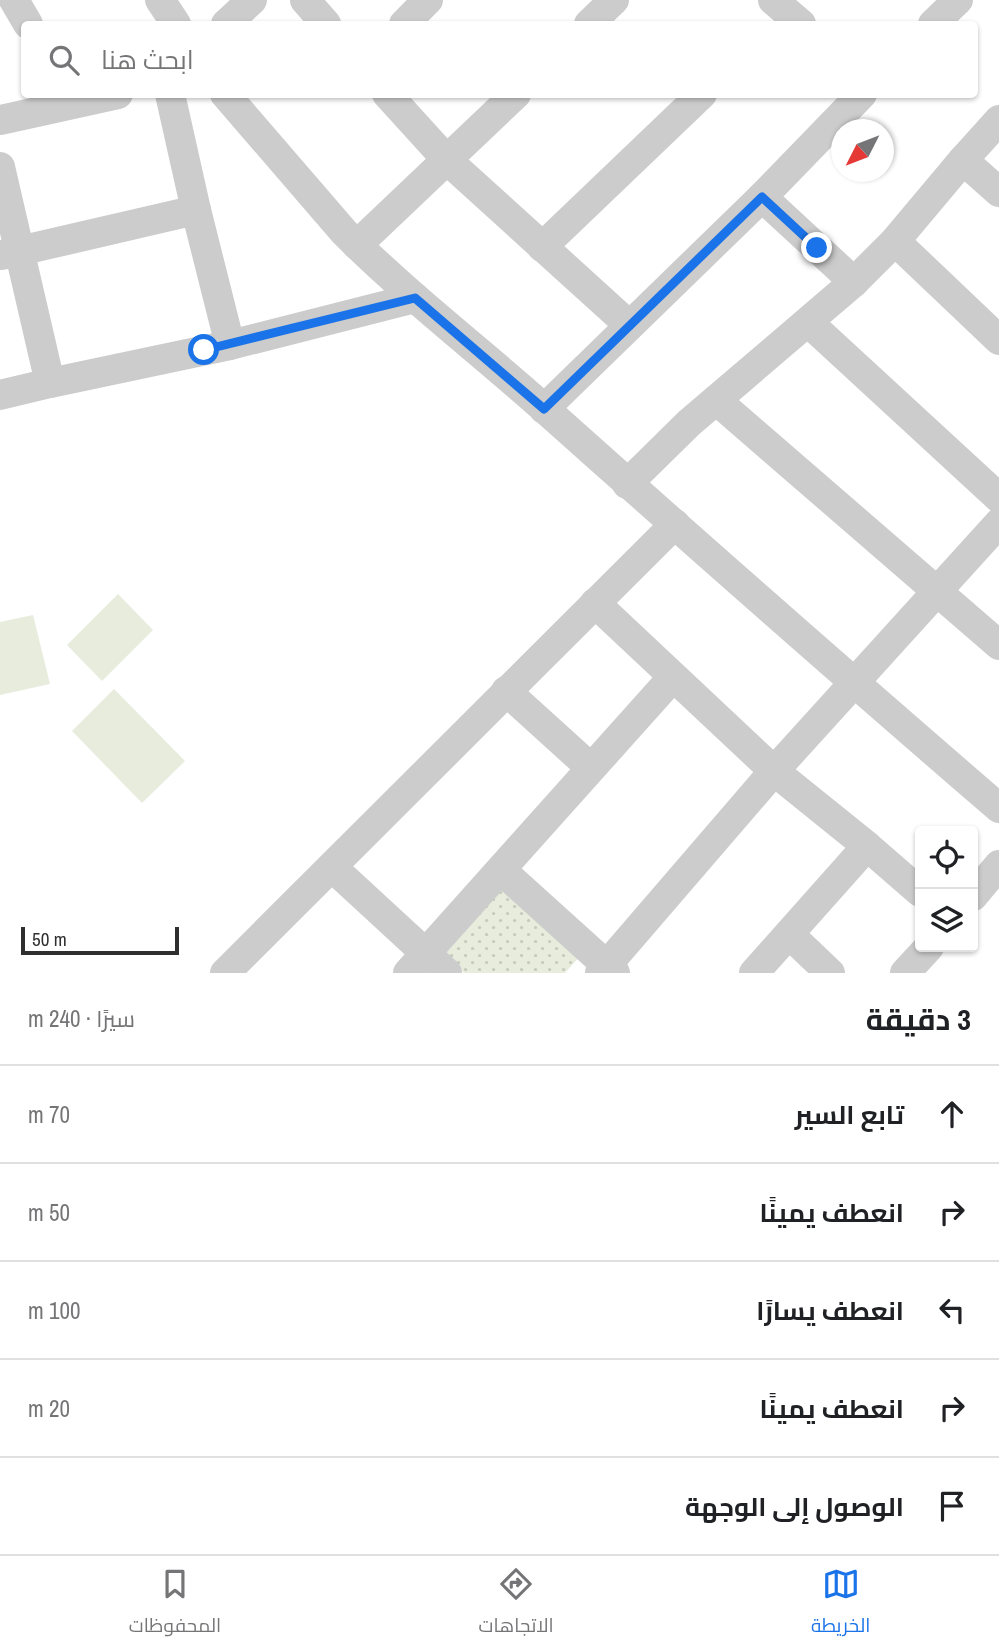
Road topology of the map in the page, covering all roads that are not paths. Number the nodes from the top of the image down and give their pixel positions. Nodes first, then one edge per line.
1 (14, 0) edge
2 (160, 0) edge
3 (253, 0) edge
4 (305, 0) edge
5 (428, 0) edge
6 (614, 0) edge
7 (958, 0) edge
8 (26, 21) edge
9 (174, 21) edge
10 (229, 21) edge
11 (323, 21) edge
12 (407, 21) edge
13 (592, 21) edge
14 (936, 21) edge
15 (171, 98) edge
16 (228, 98) edge
17 (391, 98) edge
18 (512, 98) edge
19 (698, 98) edge
20 (858, 98) edge
21 (72, 99) edge
22 (0, 120) edge
23 (999, 120) edge
24 (447, 160) junction
25 (962, 160) junction
26 (0, 167) edge
27 (999, 192) edge
28 (762, 197) junction
29 (196, 210) junction
30 (895, 241) junction
31 (357, 245) junction
32 (542, 247) junction
33 (10, 253) edge
34 (854, 282) junction
35 (415, 298) junction
36 (808, 322) junction
37 (629, 325) junction
38 (999, 340) edge
39 (230, 345) junction
40 (50, 383) junction
41 (0, 395) edge
42 (716, 400) junction
43 (544, 409) junction
44 (626, 484) junction
45 (999, 498) edge
46 (999, 523) edge
47 (674, 524) junction
48 (938, 592) junction
49 (595, 603) junction
50 (999, 645) edge
51 (673, 677) junction
52 (853, 682) junction
53 (506, 691) junction
54 (591, 768) junction
55 (774, 771) junction
56 (999, 808) edge
57 (867, 846) junction
58 (999, 865) edge
59 (332, 867) junction
60 (501, 870) junction
61 (917, 889) edge
62 (978, 890) edge
63 (789, 934) junction
64 (924, 952) edge
65 (242, 967) edge
66 (427, 967) edge
67 (607, 971) edge
68 (754, 973) edge
69 (830, 973) edge
70 (905, 973) edge

1 - 8 street
2 - 9 street
3 - 10 street
4 - 11 street
5 - 12 street
6 - 13 street
7 - 14 street
15 - 29 street
16 - 31 street
17 - 24 street
18 - 24 street
19 - 32 street
20 - 28 street
21 - 22 street
23 - 25 street
24 - 31 street
24 - 32 street
25 - 27 street
25 - 30 street
26 - 33 street
28 - 34 street
28 - 37 street
29 - 33 street
29 - 39 street
30 - 34 street
30 - 38 street
31 - 35 street
32 - 37 street
33 - 40 street
34 - 36 street
35 - 39 street
35 - 43 street
36 - 42 street
36 - 45 street
37 - 43 street
39 - 40 street
40 - 41 street
42 - 44 street
42 - 48 street
43 - 44 street
44 - 47 street
46 - 48 street
47 - 49 street
47 - 52 street
48 - 50 street
48 - 52 street
49 - 51 street
49 - 53 street
51 - 54 street
51 - 55 street
52 - 55 street
52 - 56 street
53 - 54 street
53 - 59 street
54 - 60 street
55 - 57 street
55 - 67 street
57 - 61 street
57 - 63 street
58 - 62 street
59 - 65 street
59 - 66 street
60 - 66 street
60 - 67 street
63 - 68 street
63 - 69 street
64 - 70 street

